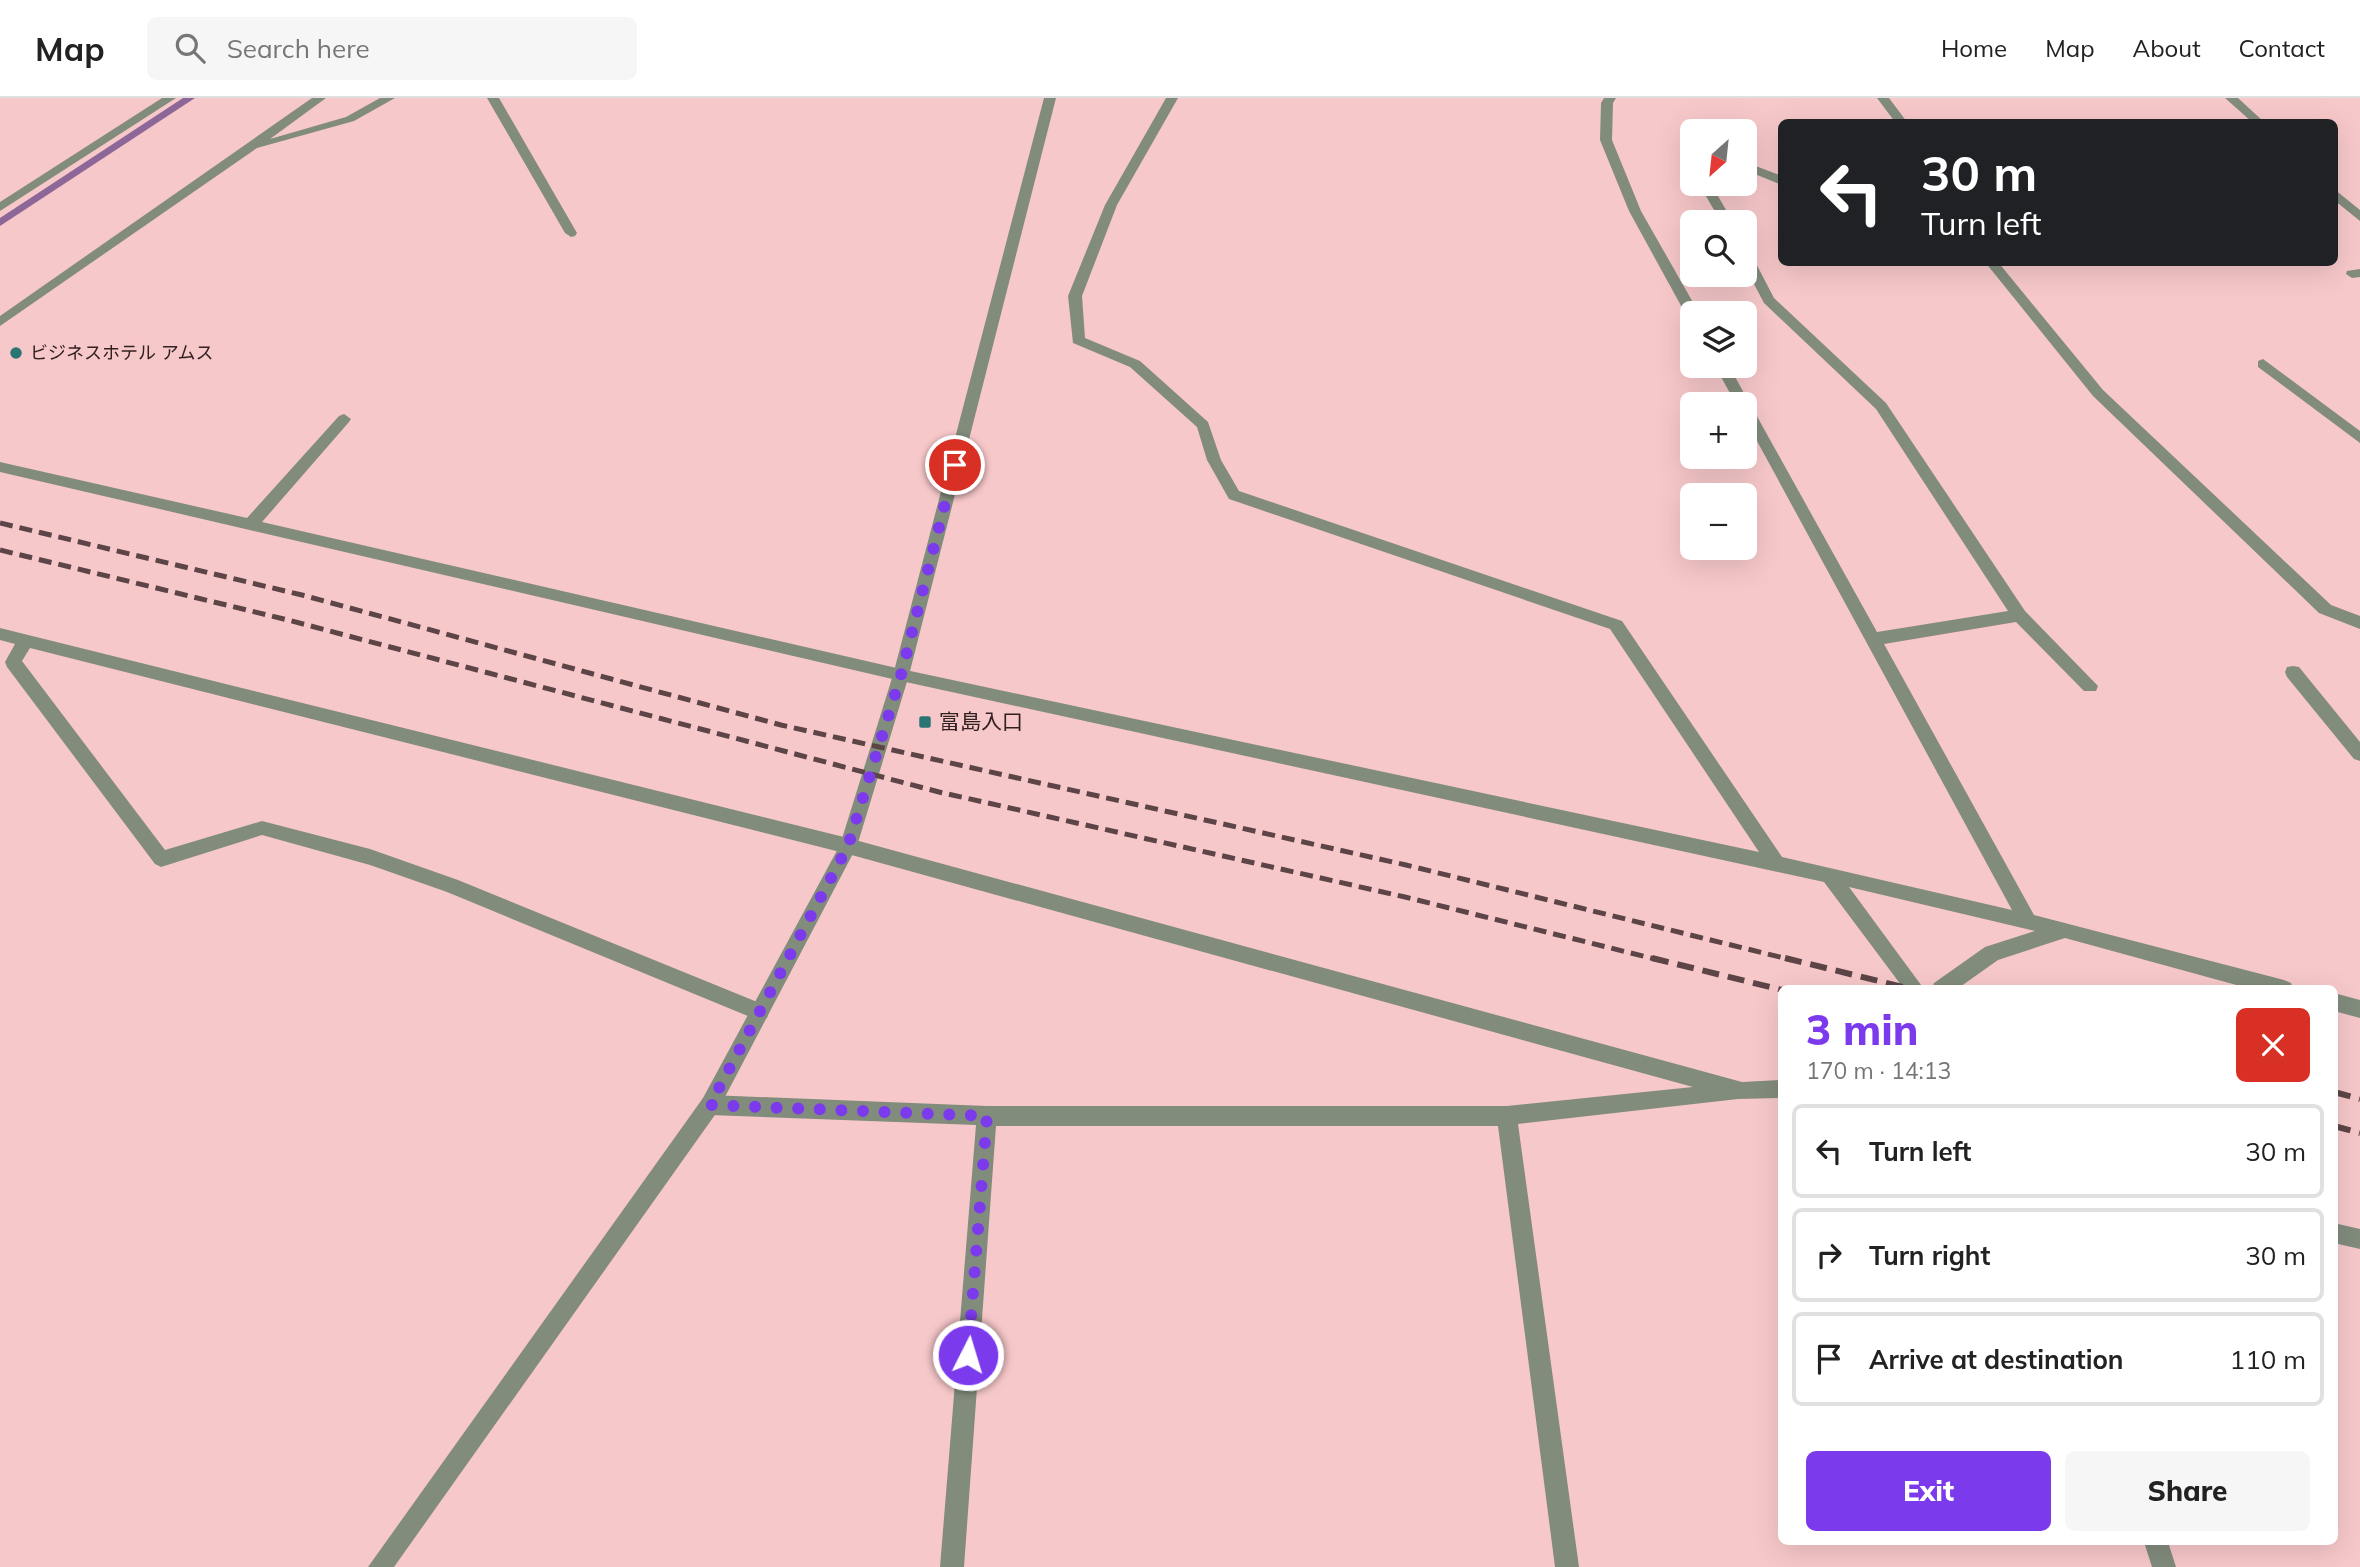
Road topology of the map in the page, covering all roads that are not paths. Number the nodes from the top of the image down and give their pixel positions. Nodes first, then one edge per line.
1 (170, 98) edge
2 (320, 98) edge
3 (388, 98) edge
4 (493, 98) edge
5 (1050, 98) edge
6 (1172, 98) edge
7 (1610, 98) edge
8 (1882, 98) edge
9 (2231, 98) edge
10 (1899, 119) edge
11 (2255, 119) edge
12 (247, 150) junction
13 (1757, 171) edge
14 (1778, 179) edge
15 (2338, 196) edge
16 (2354, 206) edge
17 (0, 207) edge
18 (2360, 217) edge
19 (572, 233) dead end
20 (1994, 266) edge
21 (1757, 278) edge
22 (1685, 301) edge
23 (0, 321) edge
24 (2263, 364) dead end
25 (344, 419) dead end
26 (1757, 428) edge
27 (2360, 438) edge
28 (0, 467) edge
29 (250, 525) junction
30 (2019, 615) junction
31 (2360, 623) edge
32 (0, 634) edge
33 (1875, 639) junction
34 (26, 640) junction
35 (2293, 672) dead end
36 (901, 675) junction
37 (2090, 686) dead end
38 (2360, 754) edge
39 (848, 846) junction
40 (1777, 864) junction
41 (1829, 874) junction
42 (2028, 921) junction
43 (2066, 930) junction
44 (1912, 985) edge
45 (1947, 985) edge
46 (2269, 985) edge
47 (2338, 1003) edge
48 (2360, 1009) edge
49 (760, 1012) junction
50 (1778, 1089) edge
51 (1742, 1091) junction
52 (710, 1105) junction
53 (987, 1116) junction
54 (1507, 1116) junction
55 (2338, 1234) edge
56 (2360, 1239) edge
57 (2157, 1545) edge
58 (380, 1567) edge
59 (952, 1567) edge
60 (1567, 1567) edge
61 (2164, 1567) edge

1 - 17 street
2 - 12 street
3 - 12 street
4 - 19 street
5 - 36 street
6 - 40 street
7 - 22 street
8 - 10 street
9 - 11 street
12 - 23 street
13 - 14 street
15 - 16 street
16 - 18 street
20 - 31 street
21 - 30 street
24 - 27 street
25 - 29 street
26 - 33 street
28 - 29 street
29 - 36 street
30 - 33 street
30 - 37 street
32 - 34 street
33 - 42 street
34 - 39 street
34 - 49 street
35 - 38 street
36 - 39 street
36 - 40 street
39 - 49 street
39 - 51 street
40 - 41 street
41 - 42 street
41 - 44 street
42 - 43 street
43 - 45 street
43 - 46 street
47 - 48 street
49 - 52 street
50 - 51 street
51 - 54 street
52 - 53 street
52 - 58 street
53 - 54 street
53 - 59 street
54 - 60 street
55 - 56 street
57 - 61 street

